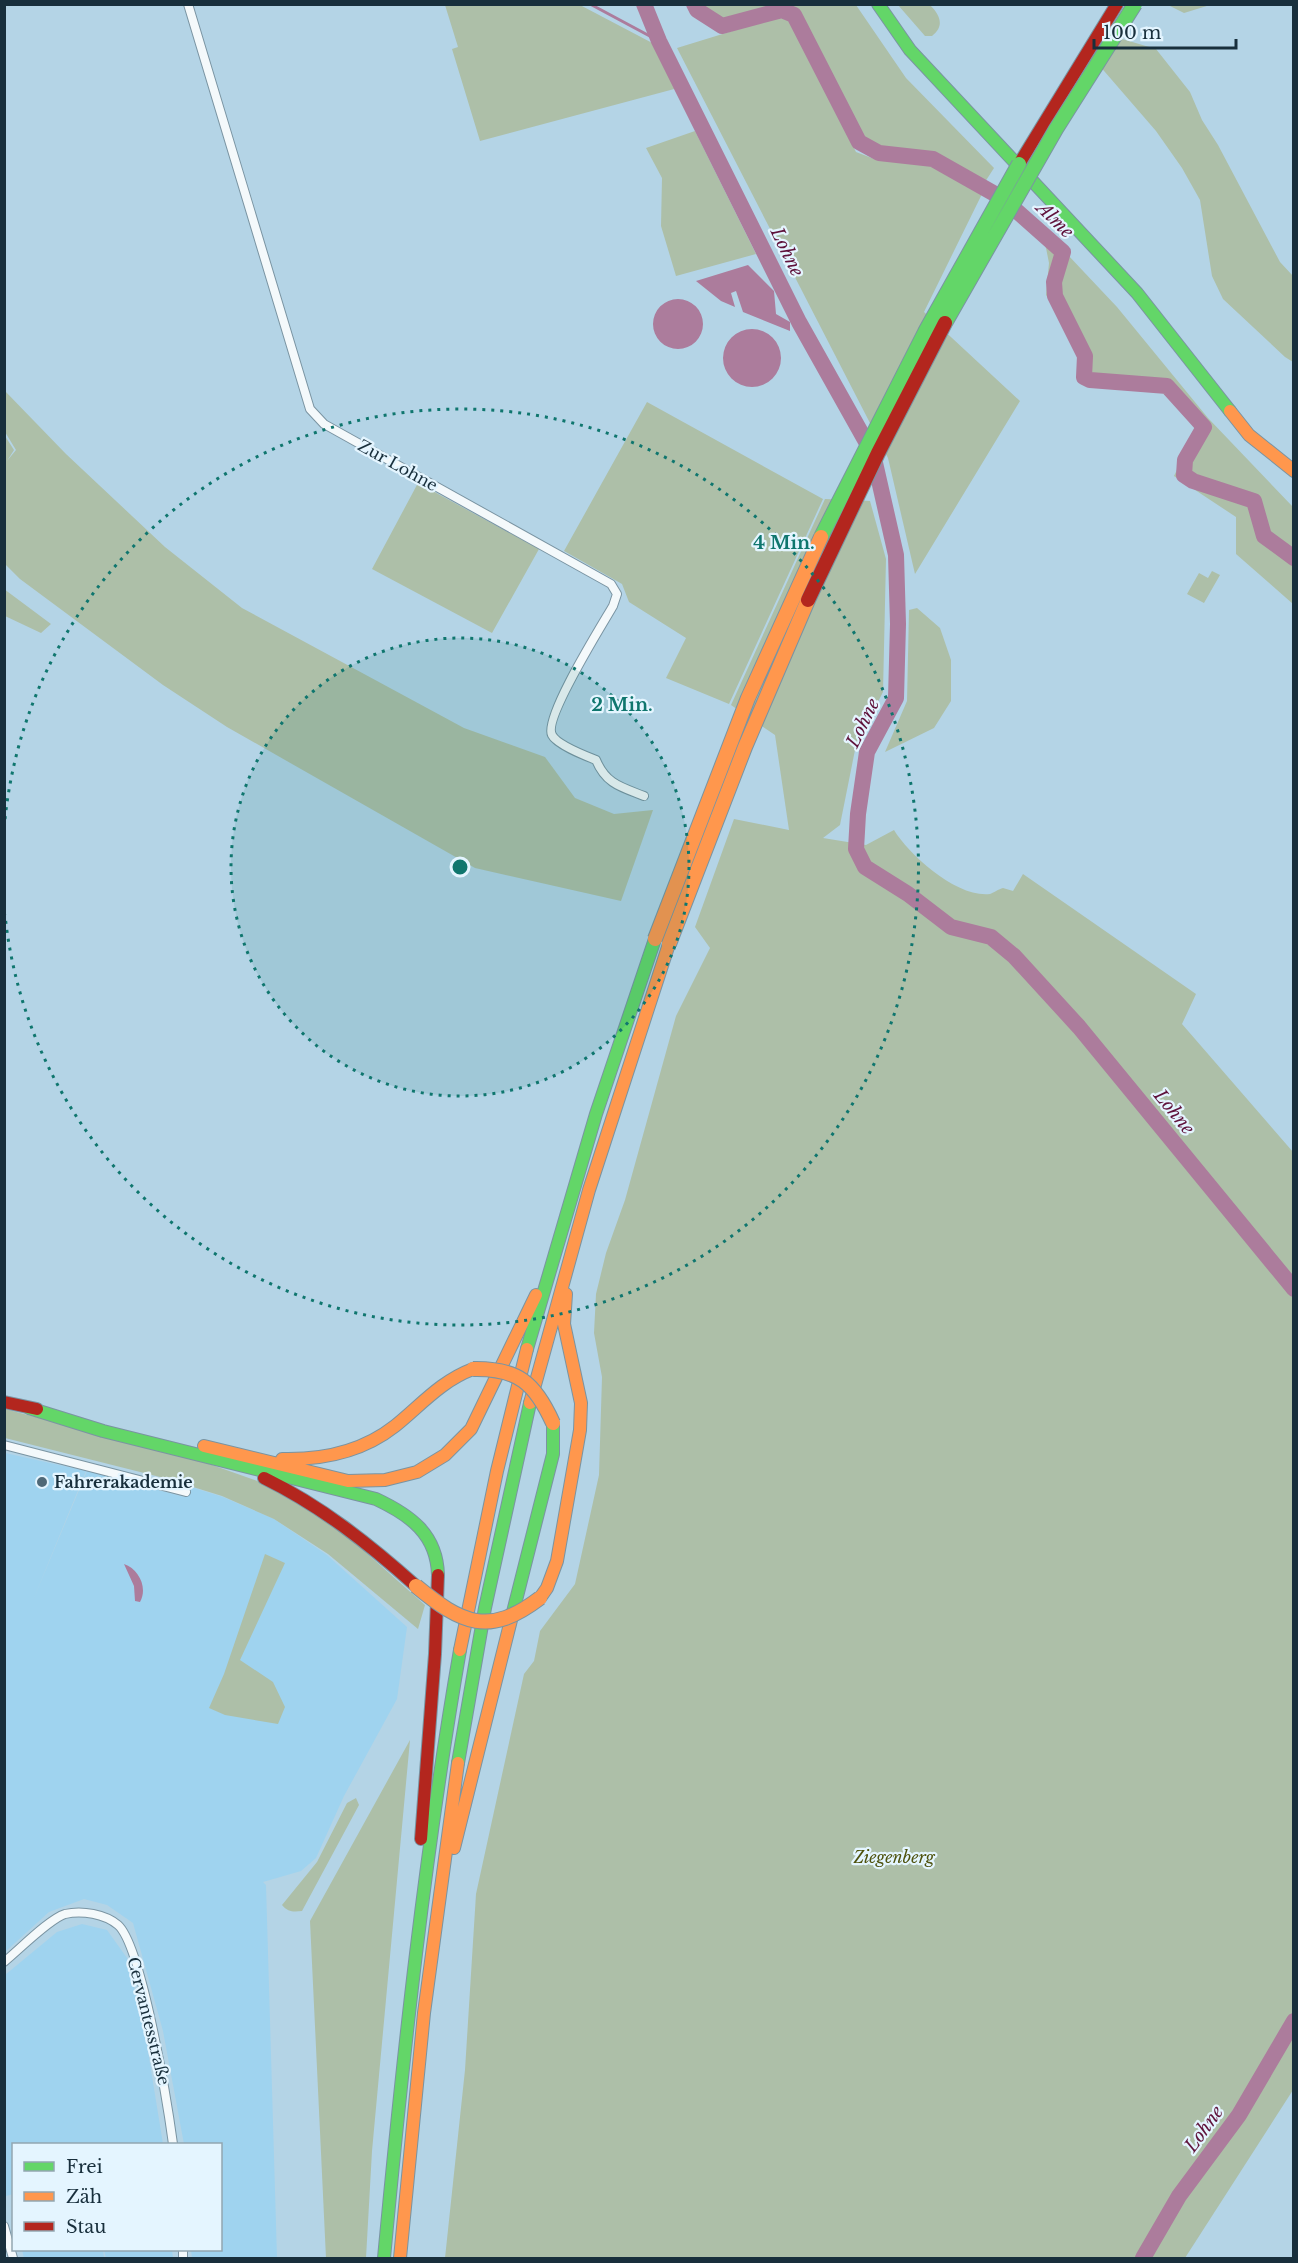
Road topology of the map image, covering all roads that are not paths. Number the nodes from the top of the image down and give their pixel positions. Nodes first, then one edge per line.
1 (188, 4) edge
2 (878, 4) edge
3 (1117, 4) edge
4 (1134, 4) edge
5 (1293, 471) edge
6 (644, 796) dead end
7 (568, 1260) junction
8 (550, 1266) junction
9 (4, 1402) edge
10 (29, 1408) junction
11 (4, 1445) edge
12 (224, 1451) junction
13 (234, 1464) junction
14 (186, 1492) dead end
15 (426, 1870) junction
16 (435, 1910) junction
17 (4, 1962) edge
18 (173, 2143) edge
19 (4, 2226) edge
20 (13, 2259) edge
21 (384, 2259) edge
22 (400, 2259) edge

1 - 6 street, Zur Lohne
2 - 5 main road
3 - 8 main road, bridge
4 - 7 main road, bridge
7 - 13 main road, bridge
7 - 16 main road
8 - 12 main road
8 - 15 main road
9 - 10 main road
10 - 12 main road
10 - 13 main road
11 - 14 street
12 - 16 main road, bridge
13 - 15 main road
15 - 21 main road
16 - 22 main road
17 - 18 street, Cervantesstraße
19 - 20 street

